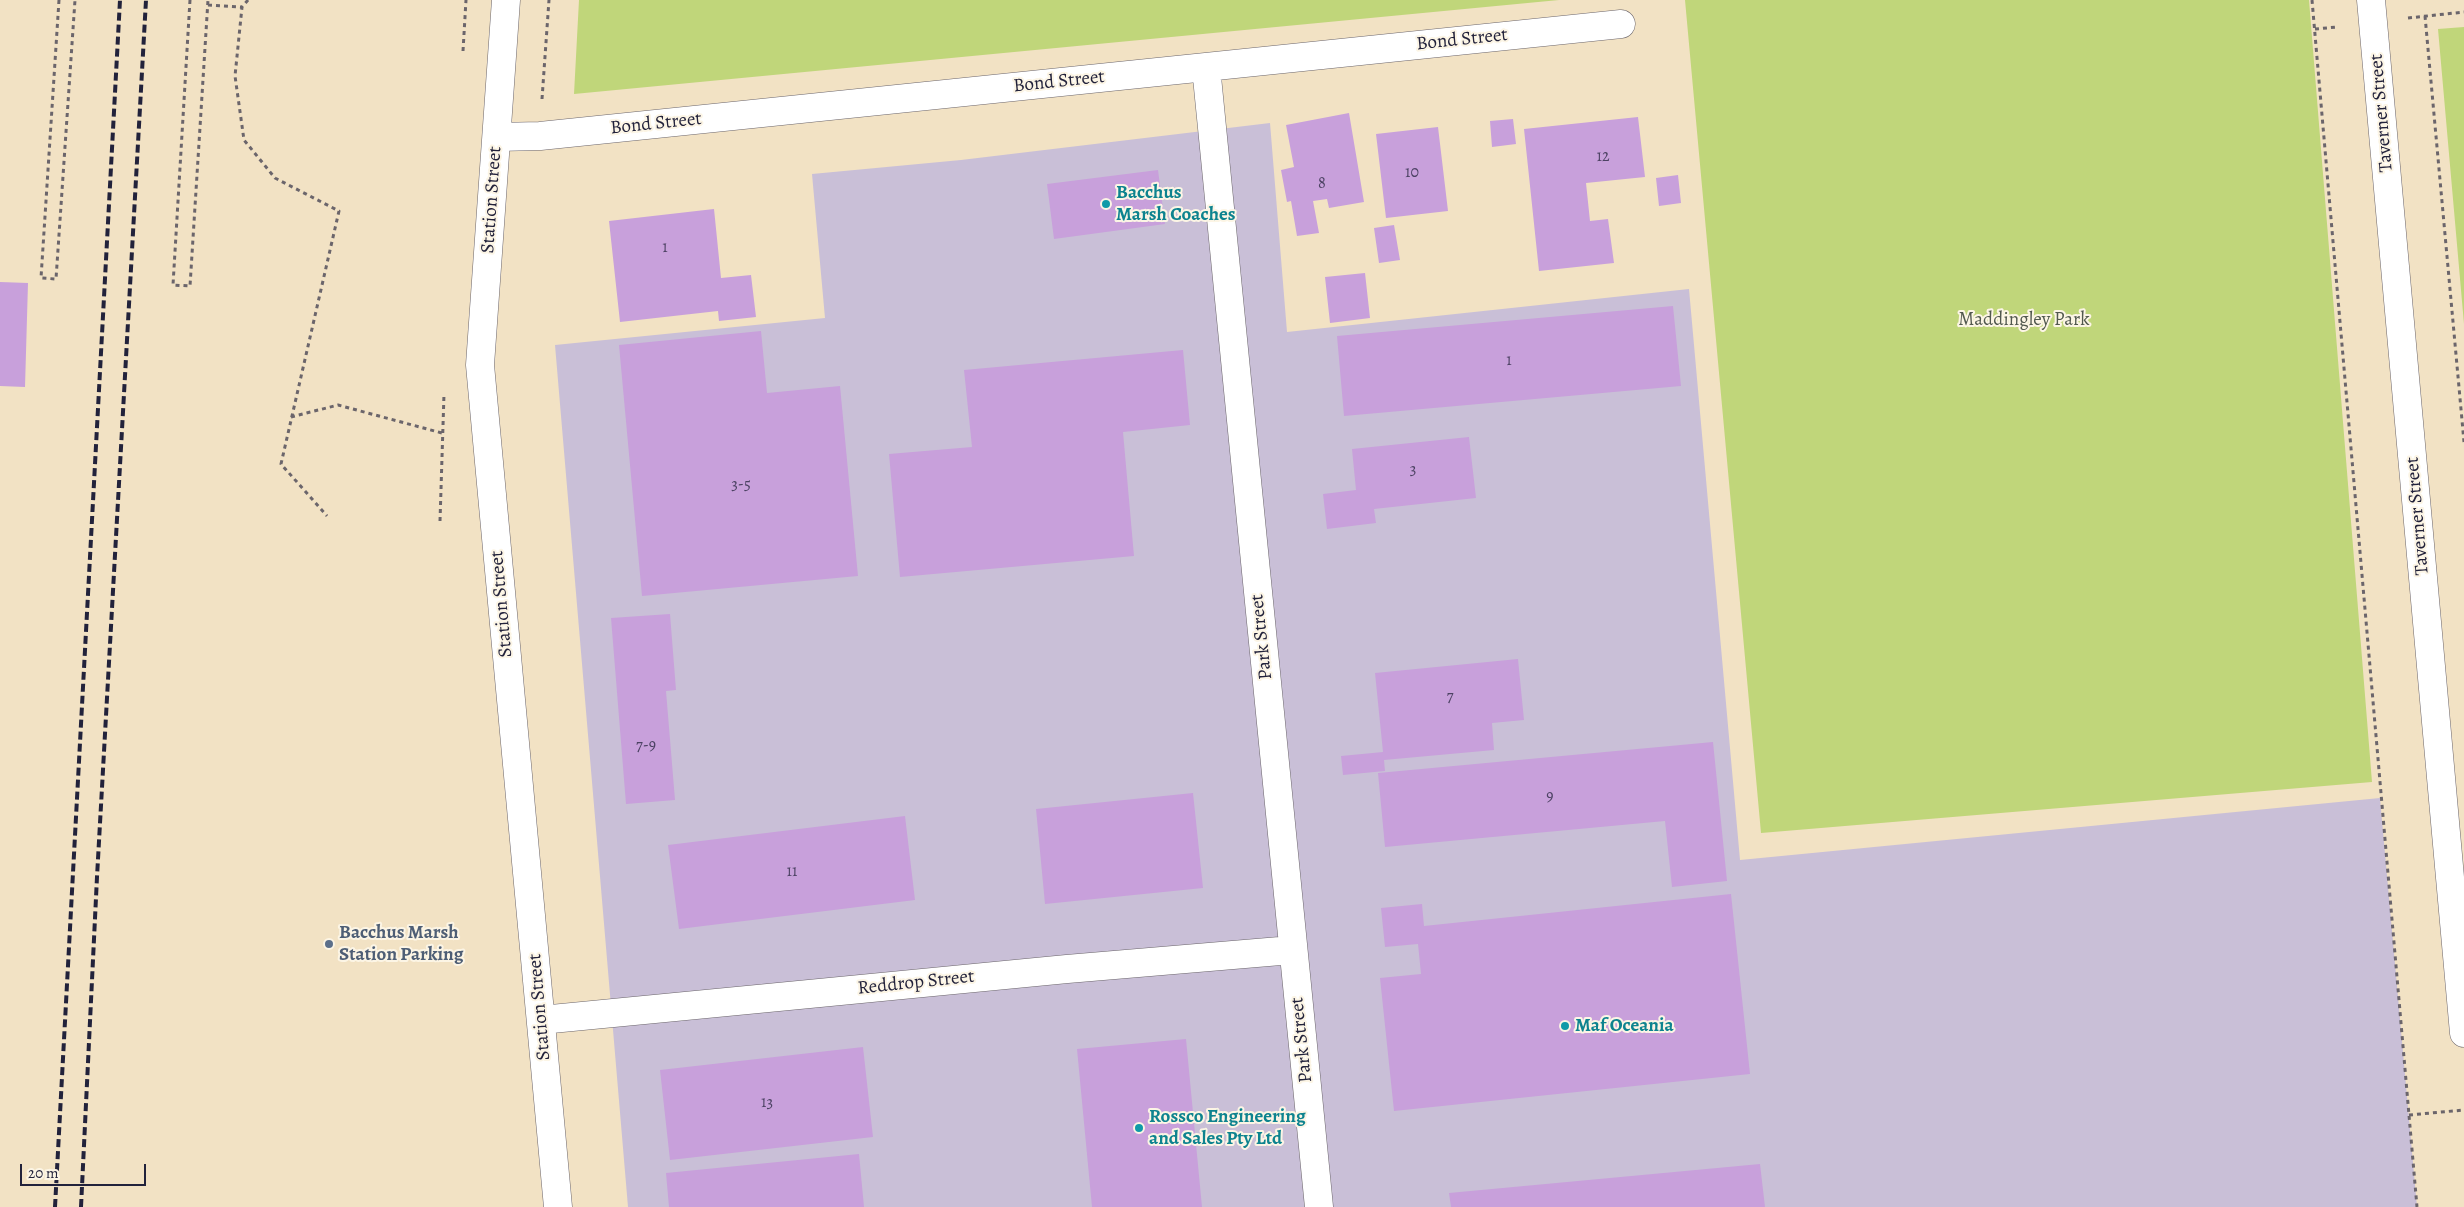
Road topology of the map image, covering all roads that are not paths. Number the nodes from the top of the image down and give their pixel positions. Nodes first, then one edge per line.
1 (506, 0) edge
2 (2371, 0) edge
3 (1621, 24) dead end
4 (1206, 67) junction
5 (497, 137) junction
6 (1292, 950) junction
7 (541, 1020) junction
8 (2464, 1033) edge
9 (558, 1207) edge
10 (1320, 1207) edge

1 - 5 street, Station Street
2 - 8 street, Taverner Street
3 - 4 street, Bond Street
4 - 5 street, Bond Street
4 - 6 street, Park Street
5 - 7 street, Station Street
6 - 7 street, Reddrop Street
6 - 10 street, Park Street
7 - 9 street, Station Street

